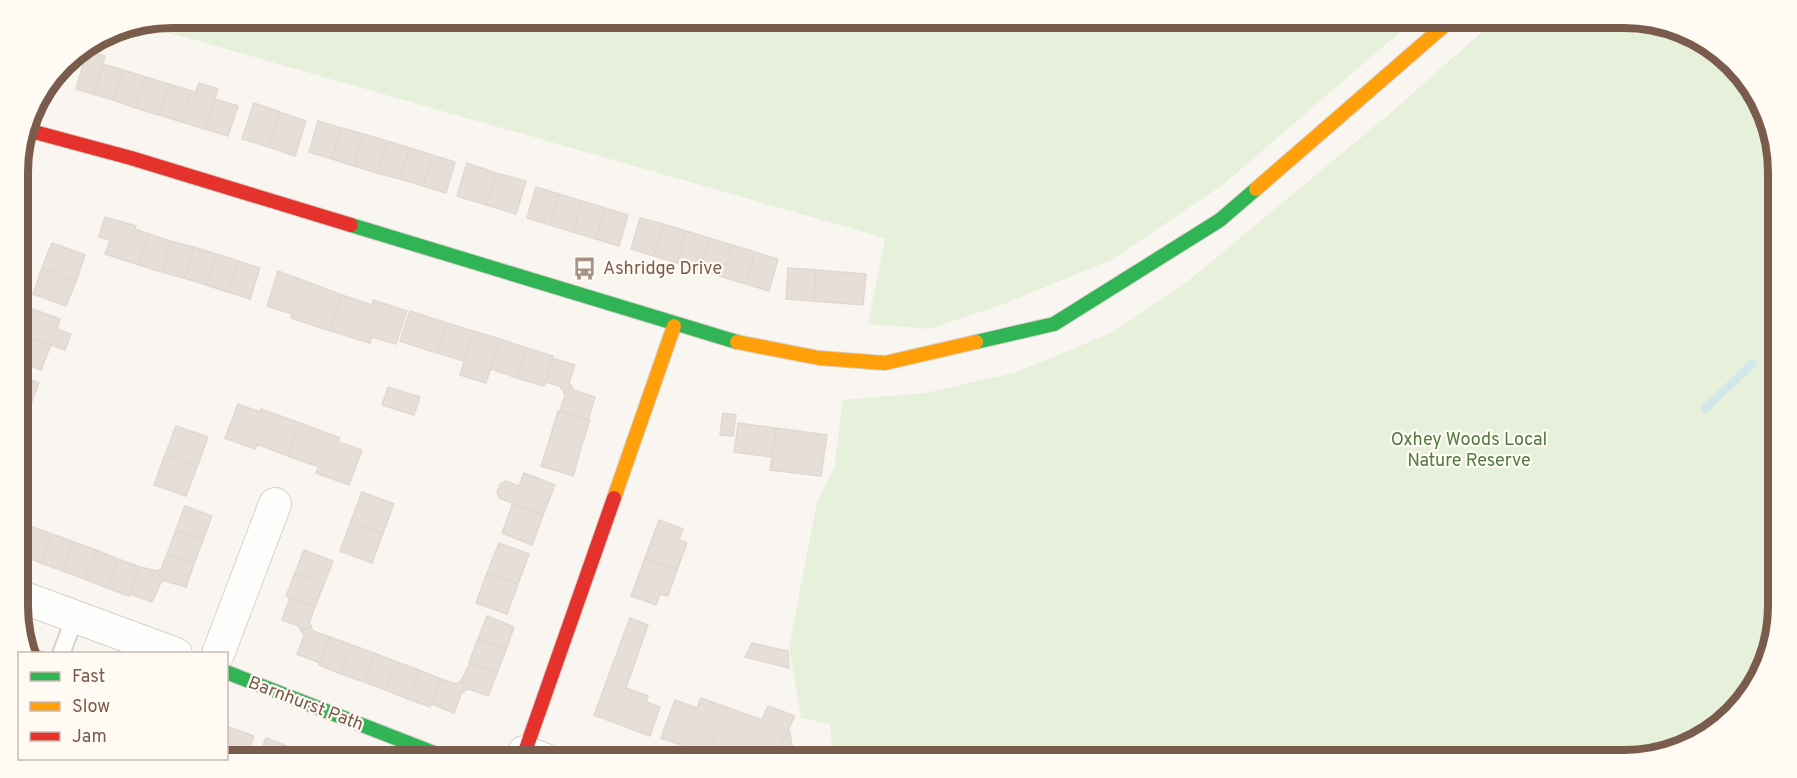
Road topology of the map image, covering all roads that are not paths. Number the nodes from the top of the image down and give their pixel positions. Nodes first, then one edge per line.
1 (1441, 28) edge
2 (34, 132) edge
3 (674, 326) junction
4 (275, 504) dead end
5 (28, 599) edge
6 (75, 616) junction
7 (62, 652) edge
8 (171, 652) edge
9 (219, 652) edge
10 (228, 673) edge
11 (426, 750) edge
12 (533, 750) edge

1 - 3 main road
2 - 3 main road
3 - 12 main road
4 - 9 street
5 - 6 street
6 - 7 lane
6 - 8 street
10 - 11 main road, Barnhurst Path

